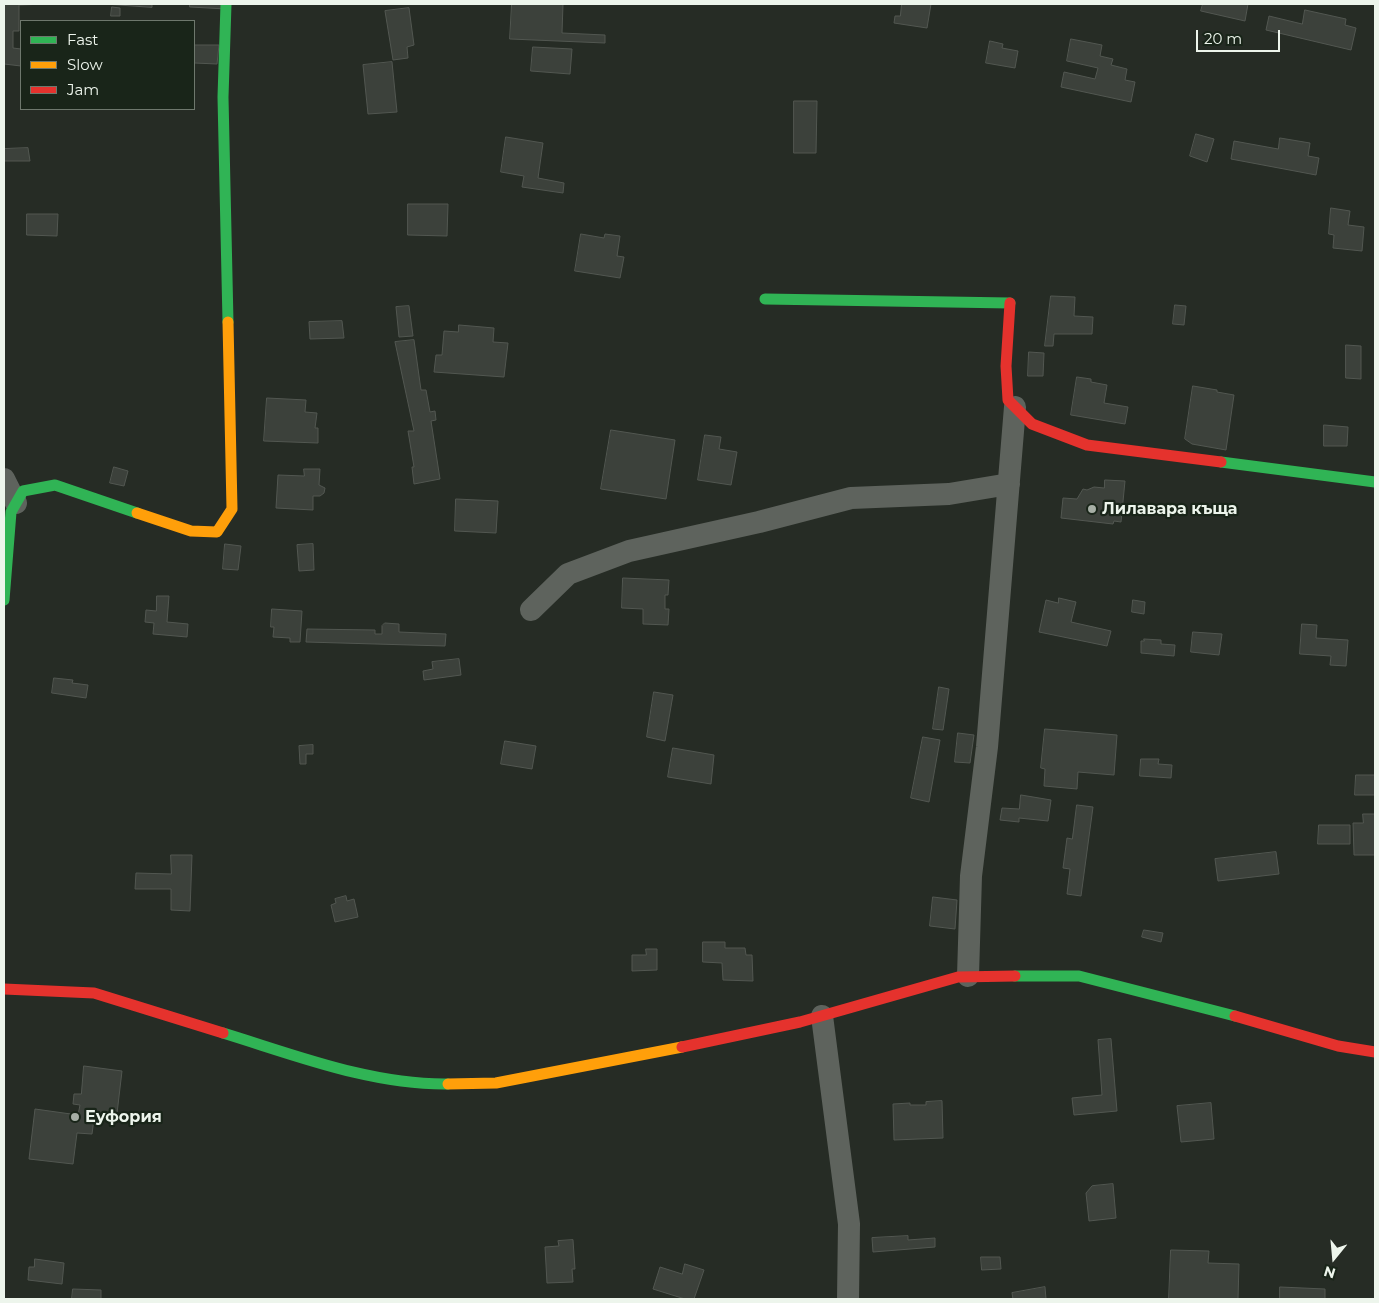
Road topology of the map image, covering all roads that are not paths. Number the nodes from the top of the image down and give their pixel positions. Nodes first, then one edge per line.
1 (226, 4) edge
2 (765, 299) dead end
3 (1015, 407) junction
4 (4, 479) edge
5 (1375, 482) edge
6 (1009, 484) junction
7 (16, 503) junction
8 (4, 600) edge
9 (531, 610) dead end
10 (963, 976) junction
11 (4, 989) edge
12 (822, 1016) junction
13 (1375, 1052) edge
14 (848, 1299) edge

1 - 7 street
2 - 3 street
3 - 5 street
3 - 6 street
4 - 7 street
6 - 9 street
6 - 10 street
7 - 8 street
10 - 12 street
10 - 13 street
11 - 12 street
12 - 14 street

